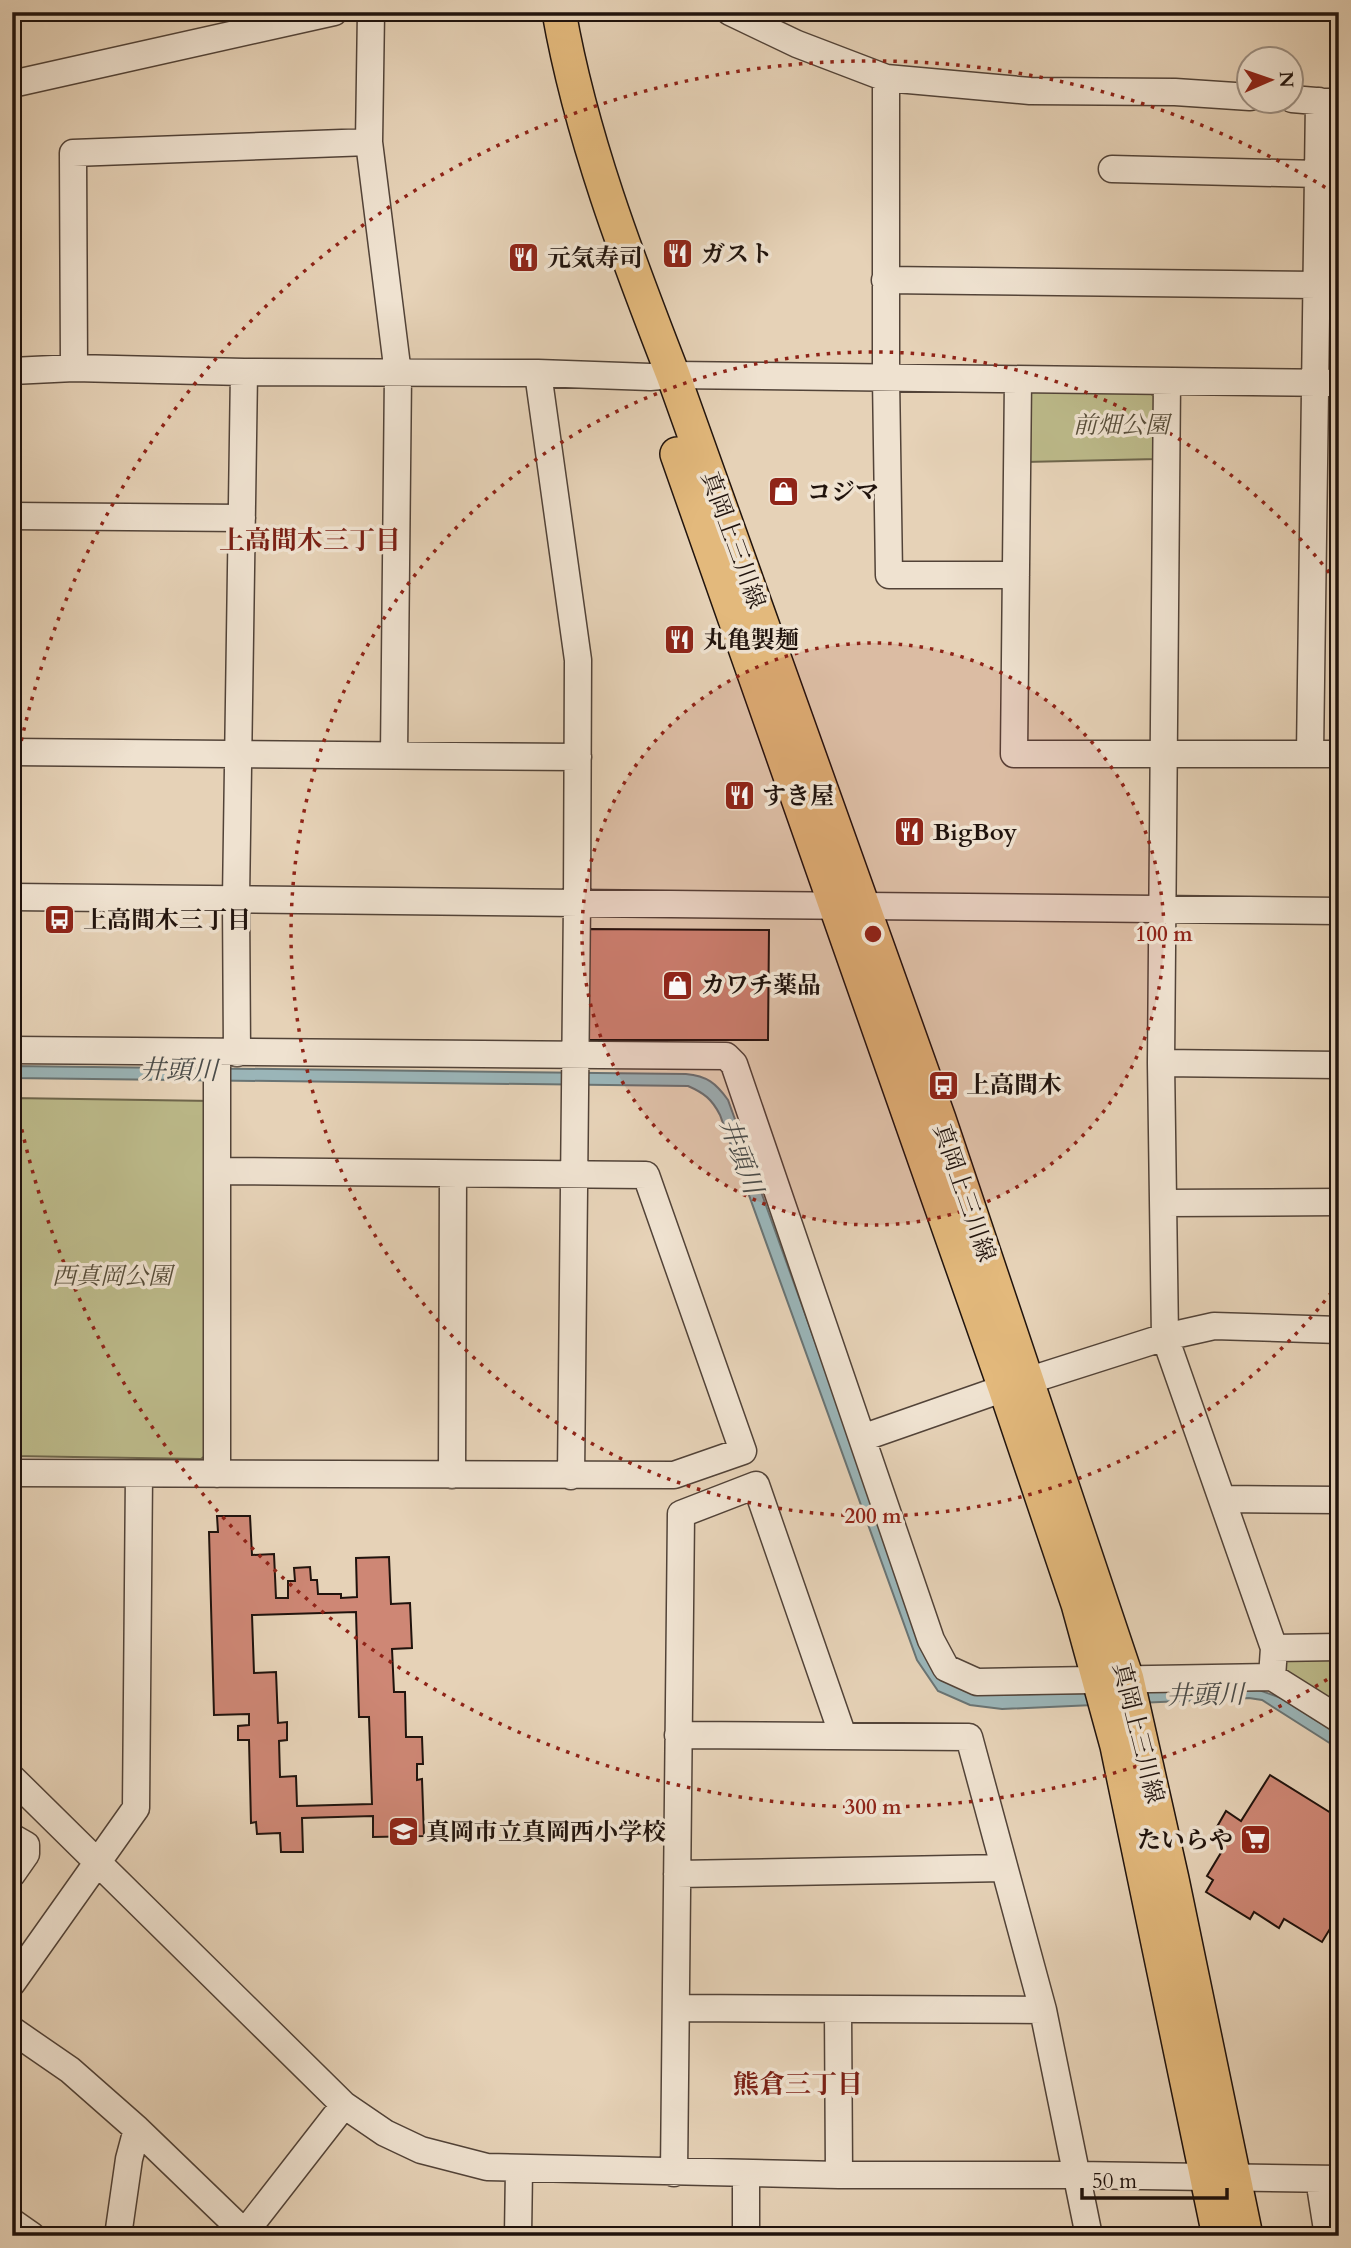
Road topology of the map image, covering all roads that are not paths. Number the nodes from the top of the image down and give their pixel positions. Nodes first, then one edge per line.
1 (334, 12) edge
2 (371, 12) edge
3 (537, 12) edge
4 (559, 12) edge
5 (730, 12) edge
6 (886, 78) junction
7 (12, 84) edge
8 (1236, 96) edge
9 (1306, 100) edge
10 (1329, 102) edge
11 (369, 142) junction
12 (1111, 169) dead end
13 (1318, 174) junction
14 (886, 280) junction
15 (1317, 285) junction
16 (74, 368) junction
17 (12, 371) edge
18 (244, 372) junction
19 (538, 373) junction
20 (398, 374) junction
21 (662, 376) junction
22 (886, 378) junction
23 (1018, 380) junction
24 (1167, 381) junction
25 (1327, 382) edge
26 (12, 516) edge
27 (242, 518) junction
28 (1016, 575) junction
29 (12, 752) edge
30 (1163, 753) junction
31 (1310, 754) junction
32 (1339, 754) edge
33 (239, 755) junction
34 (394, 755) junction
35 (578, 757) junction
36 (12, 897) edge
37 (236, 899) junction
38 (578, 902) junction
39 (849, 905) junction
40 (1162, 910) junction
41 (1339, 911) edge
42 (12, 1050) edge
43 (227, 1053) junction
44 (576, 1055) junction
45 (1161, 1063) junction
46 (1339, 1065) edge
47 (217, 1171) junction
48 (453, 1174) junction
49 (574, 1174) junction
50 (1339, 1202) edge
51 (1163, 1203) junction
52 (1339, 1330) edge
53 (1165, 1337) junction
54 (1016, 1385) junction
55 (862, 1437) junction
56 (12, 1473) edge
57 (139, 1474) junction
58 (217, 1474) junction
59 (452, 1475) junction
60 (571, 1476) junction
61 (1222, 1499) junction
62 (1339, 1500) edge
63 (1339, 1647) edge
64 (1274, 1648) junction
65 (1272, 1676) junction
66 (1113, 1679) junction
67 (1339, 1719) edge
68 (678, 1735) junction
69 (843, 1737) junction
70 (12, 1778) edge
71 (12, 1837) edge
72 (97, 1864) junction
73 (1004, 1868) junction
74 (12, 1874) edge
75 (677, 1874) junction
76 (12, 1983) edge
77 (676, 2008) junction
78 (838, 2009) junction
79 (1043, 2010) junction
80 (12, 2030) edge
81 (344, 2105) junction
82 (136, 2129) junction
83 (519, 2169) junction
84 (674, 2173) junction
85 (746, 2174) junction
86 (839, 2175) junction
87 (1077, 2175) junction
88 (1221, 2178) junction
89 (1329, 2179) edge
90 (12, 2222) edge
91 (244, 2235) edge
92 (32, 2236) edge
93 (118, 2236) edge
94 (518, 2236) edge
95 (746, 2236) edge
96 (1089, 2236) edge
97 (1219, 2236) edge
98 (1246, 2236) edge
99 (1328, 2236) edge

1 - 7 street
2 - 11 street
3 - 21 main road, 真岡上三川線
4 - 21 main road, 真岡上三川線
5 - 6 street
6 - 8 street
6 - 14 street
9 - 10 street
10 - 13 street
11 - 16 street
11 - 20 street
12 - 13 street
13 - 15 street
14 - 15 street
14 - 22 street
15 - 25 street
16 - 17 street
16 - 18 street
18 - 20 street
18 - 27 street
19 - 20 street
19 - 21 street
19 - 35 street
20 - 34 street
21 - 22 street
21 - 39 main road, 真岡上三川線
22 - 23 street
22 - 28 street
23 - 24 street
23 - 28 street
24 - 25 street
24 - 30 street
25 - 31 street
26 - 27 street
27 - 33 street
28 - 30 street
29 - 33 street
30 - 31 street
30 - 40 street
31 - 32 street
33 - 34 street
33 - 37 street
34 - 35 street
35 - 38 street
36 - 37 street
37 - 38 street
37 - 43 street
38 - 39 street
38 - 44 street
39 - 40 street
39 - 54 main road, 真岡上三川線
40 - 41 street
40 - 45 street
42 - 43 street
43 - 44 street
43 - 47 street
44 - 49 street
44 - 55 street
45 - 46 street
45 - 51 street
47 - 48 street
47 - 58 street
48 - 49 street
48 - 59 street
49 - 60 street
49 - 60 street
50 - 51 street
51 - 53 street
52 - 53 street
53 - 54 street
53 - 61 street
54 - 55 street
54 - 66 main road, 真岡上三川線
55 - 66 street
56 - 57 street
57 - 58 street
57 - 72 street
58 - 59 street
59 - 60 street
61 - 62 street
61 - 64 street
63 - 64 street
64 - 65 street
65 - 66 street
65 - 67 street
66 - 88 main road, 真岡上三川線
68 - 69 street
68 - 69 street
68 - 75 street
69 - 73 street
70 - 72 street
71 - 74 street
72 - 76 street
72 - 81 street
73 - 75 street
73 - 79 street
75 - 77 street
77 - 78 street
77 - 84 street
78 - 79 street
78 - 86 street
79 - 87 street
80 - 82 street
81 - 83 street
81 - 91 street
82 - 91 street
82 - 93 street
83 - 84 street
83 - 94 street
84 - 85 street
85 - 86 street
85 - 95 street
86 - 87 street
87 - 88 street
87 - 96 street
88 - 89 street
88 - 97 main road, 真岡上三川線
88 - 98 main road, 真岡上三川線
89 - 99 street
90 - 92 street

